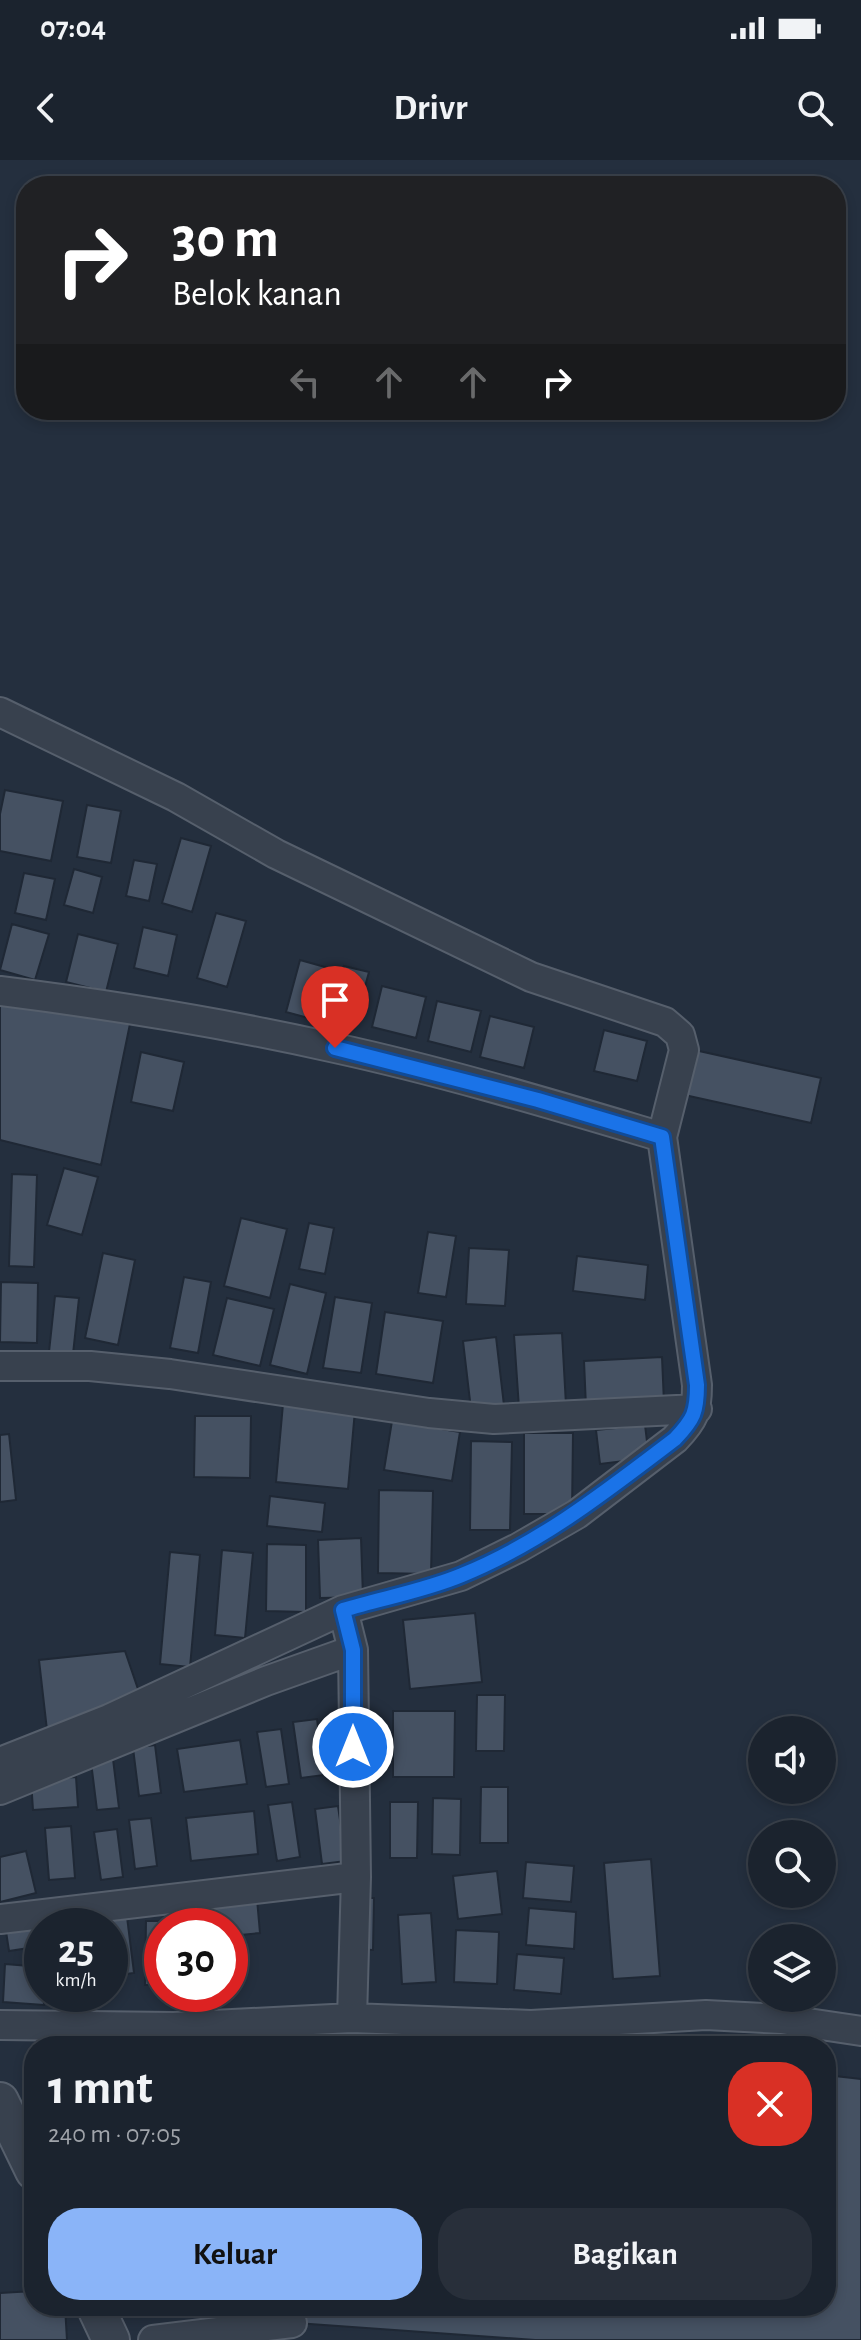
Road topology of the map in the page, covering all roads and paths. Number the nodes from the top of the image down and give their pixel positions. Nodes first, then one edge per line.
1 (0, 712) edge
2 (0, 991) edge
3 (662, 1137) junction
4 (0, 1366) edge
5 (697, 1409) junction
6 (348, 1629) junction
7 (0, 1762) edge
8 (0, 1790) edge
9 (356, 1877) junction
10 (0, 1919) edge
11 (352, 2018) junction
12 (0, 2025) edge
13 (861, 2031) edge
14 (0, 2101) edge
15 (24, 2150) edge
16 (100, 2316) edge
17 (292, 2323) dead end
18 (111, 2340) edge
19 (153, 2340) edge

1 - 3 street
2 - 3 street
3 - 5 street
4 - 5 street
5 - 6 street
6 - 7 street
6 - 8 street
6 - 9 street
9 - 10 street
9 - 11 street
11 - 12 street
11 - 13 street
14 - 15 street
16 - 18 street
17 - 19 street

